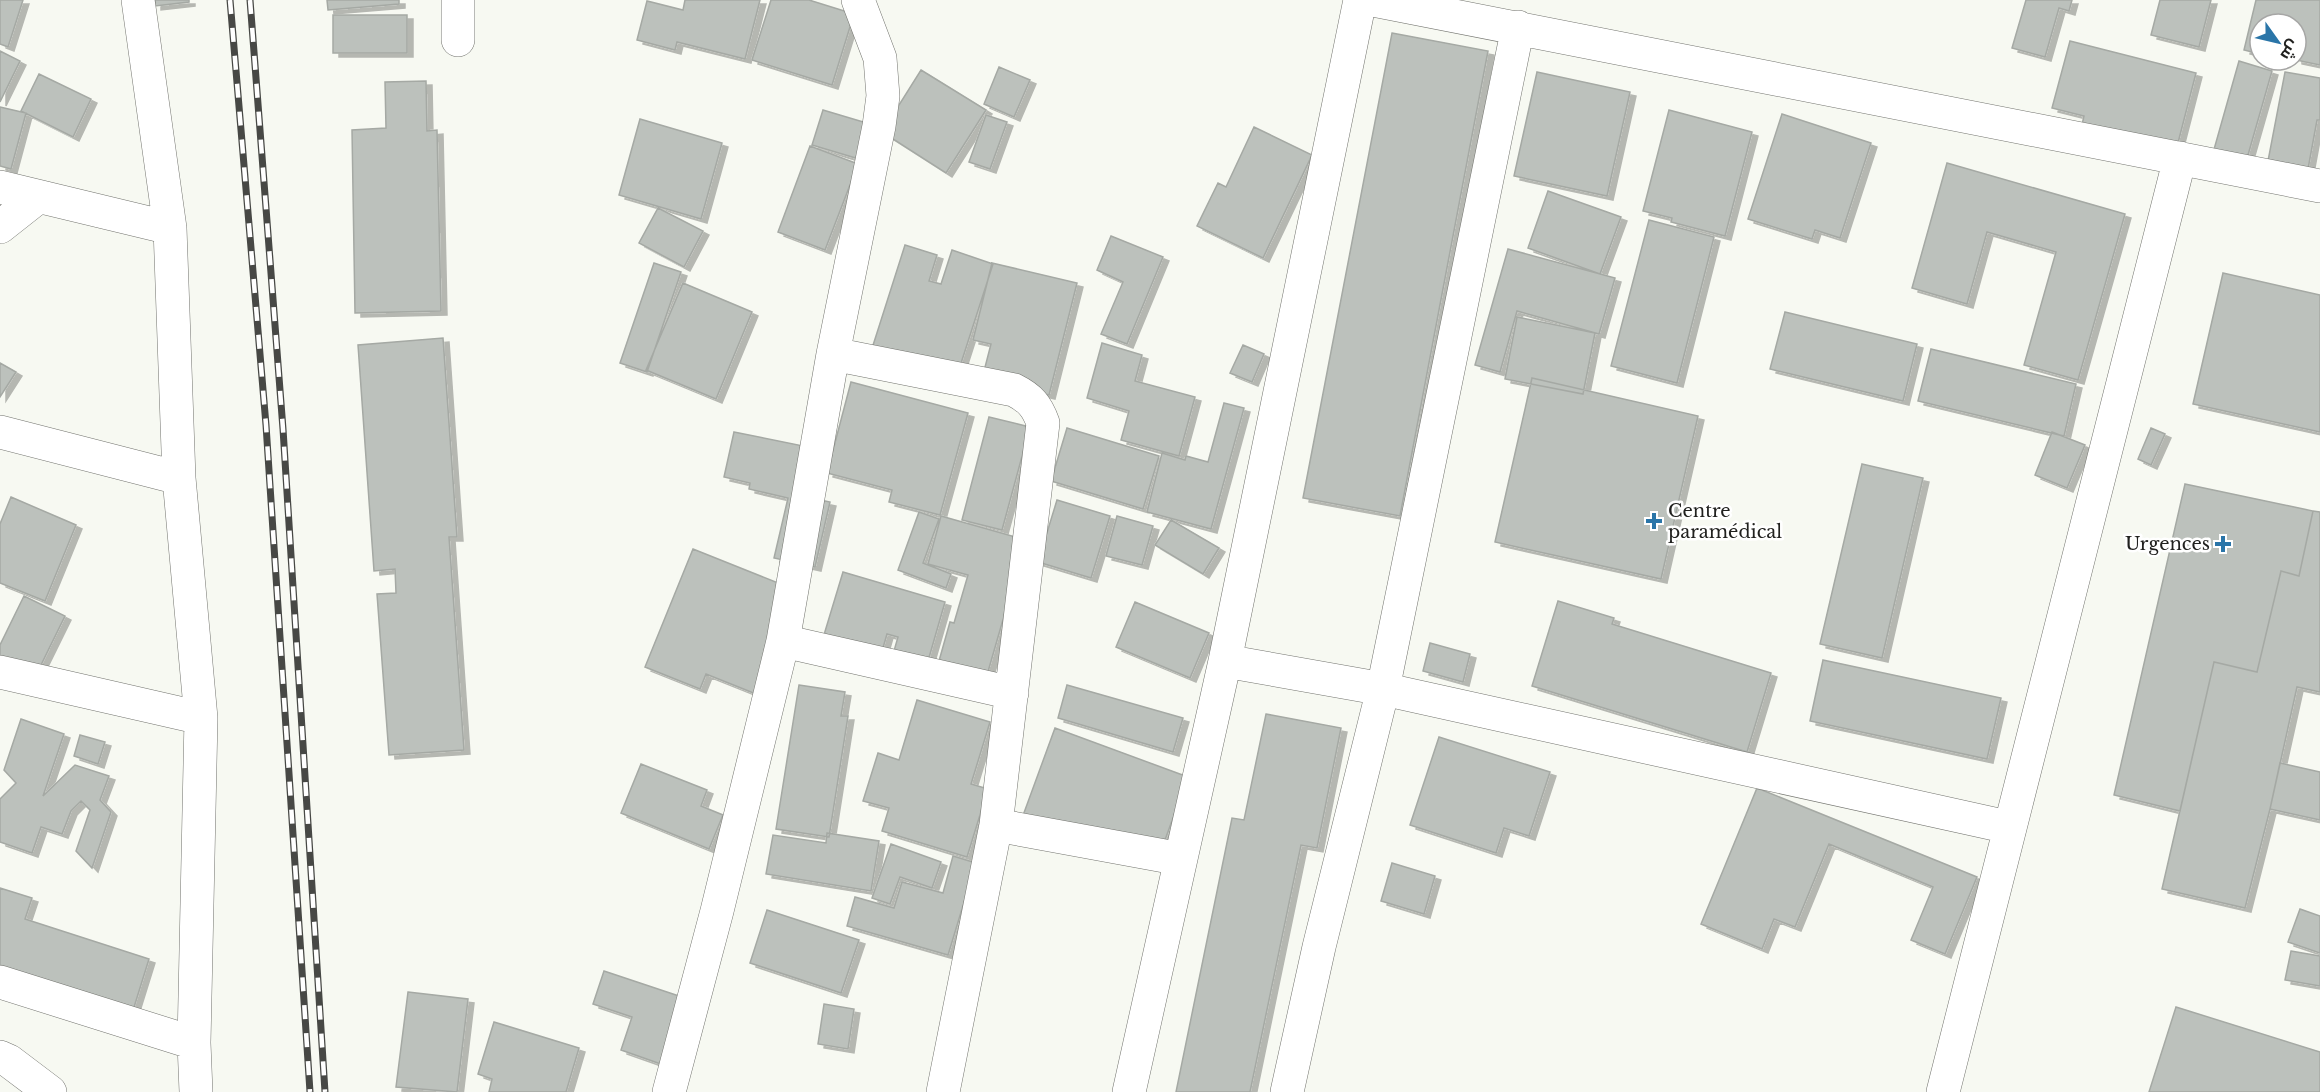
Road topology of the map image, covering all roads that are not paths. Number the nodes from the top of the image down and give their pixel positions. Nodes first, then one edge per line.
1 (138, 0) edge
2 (458, 0) edge
3 (858, 0) edge
4 (1360, 0) edge
5 (1373, 0) edge
6 (1518, 27) junction
7 (458, 40) dead end
8 (2180, 158) junction
9 (2320, 186) edge
10 (0, 187) edge
11 (38, 197) junction
12 (0, 227) edge
13 (170, 228) junction
14 (833, 354) junction
15 (0, 432) edge
16 (178, 478) junction
17 (783, 641) junction
18 (1225, 661) junction
19 (0, 672) edge
20 (1383, 688) junction
21 (1012, 693) junction
22 (201, 718) junction
23 (996, 825) junction
24 (2008, 827) junction
25 (1181, 859) junction
26 (0, 982) edge
27 (194, 1043) junction
28 (0, 1057) edge
29 (50, 1092) edge
30 (196, 1092) edge
31 (669, 1092) edge
32 (943, 1092) edge
33 (1130, 1092) edge
34 (1287, 1092) edge
35 (1943, 1092) edge

1 - 13 street
2 - 7 street
3 - 14 street
4 - 18 street
5 - 6 street
6 - 8 street
6 - 20 street
8 - 9 street
8 - 24 street
10 - 11 street
11 - 12 street
11 - 13 street
13 - 16 street
14 - 17 street
14 - 21 street
15 - 16 street
16 - 22 street
17 - 21 street
17 - 31 street
18 - 20 street
18 - 25 street
19 - 22 street
20 - 24 street
20 - 34 street
21 - 23 street
22 - 27 street
23 - 25 street
23 - 32 street
24 - 35 street
25 - 33 street
26 - 27 street
27 - 30 street
28 - 29 street

